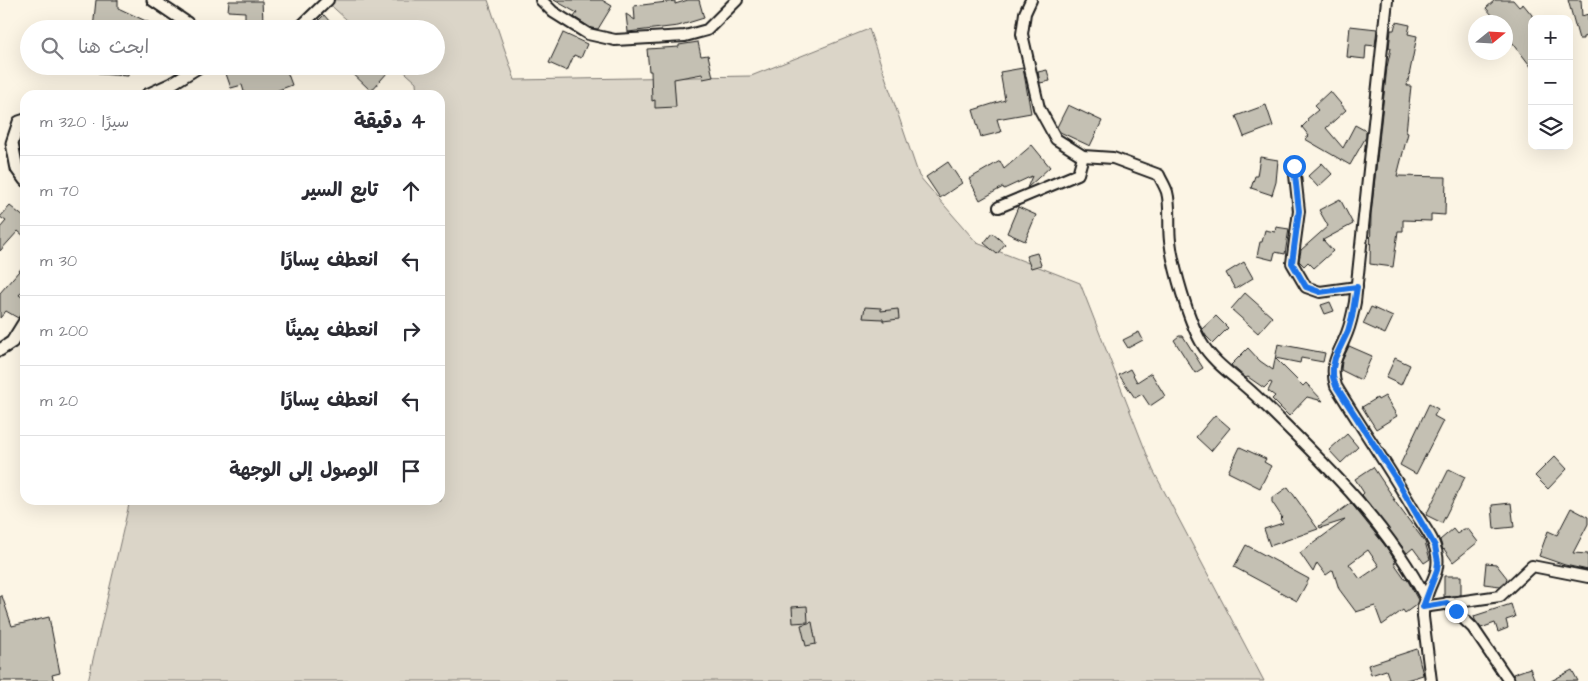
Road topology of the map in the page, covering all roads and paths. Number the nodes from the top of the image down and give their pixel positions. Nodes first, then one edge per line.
1 (152, 0) edge
2 (328, 0) edge
3 (541, 0) edge
4 (737, 0) edge
5 (1031, 0) edge
6 (1387, 0) edge
7 (181, 20) edge
8 (307, 20) edge
9 (186, 75) edge
10 (158, 90) edge
11 (20, 122) edge
12 (1083, 156) junction
13 (1294, 166) dead end
14 (20, 173) edge
15 (999, 208) dead end
16 (1357, 287) junction
17 (20, 329) edge
18 (0, 350) edge
19 (1588, 577) edge
20 (1425, 603) junction
21 (1447, 603) junction
22 (1430, 681) edge
23 (1509, 681) edge

1 - 7 street
2 - 8 street
3 - 4 street
5 - 12 street
6 - 16 street
9 - 10 street
11 - 14 street
12 - 15 street
12 - 20 street
13 - 16 street
16 - 20 street
17 - 18 street
19 - 21 street
20 - 21 street
20 - 22 street
21 - 23 street

